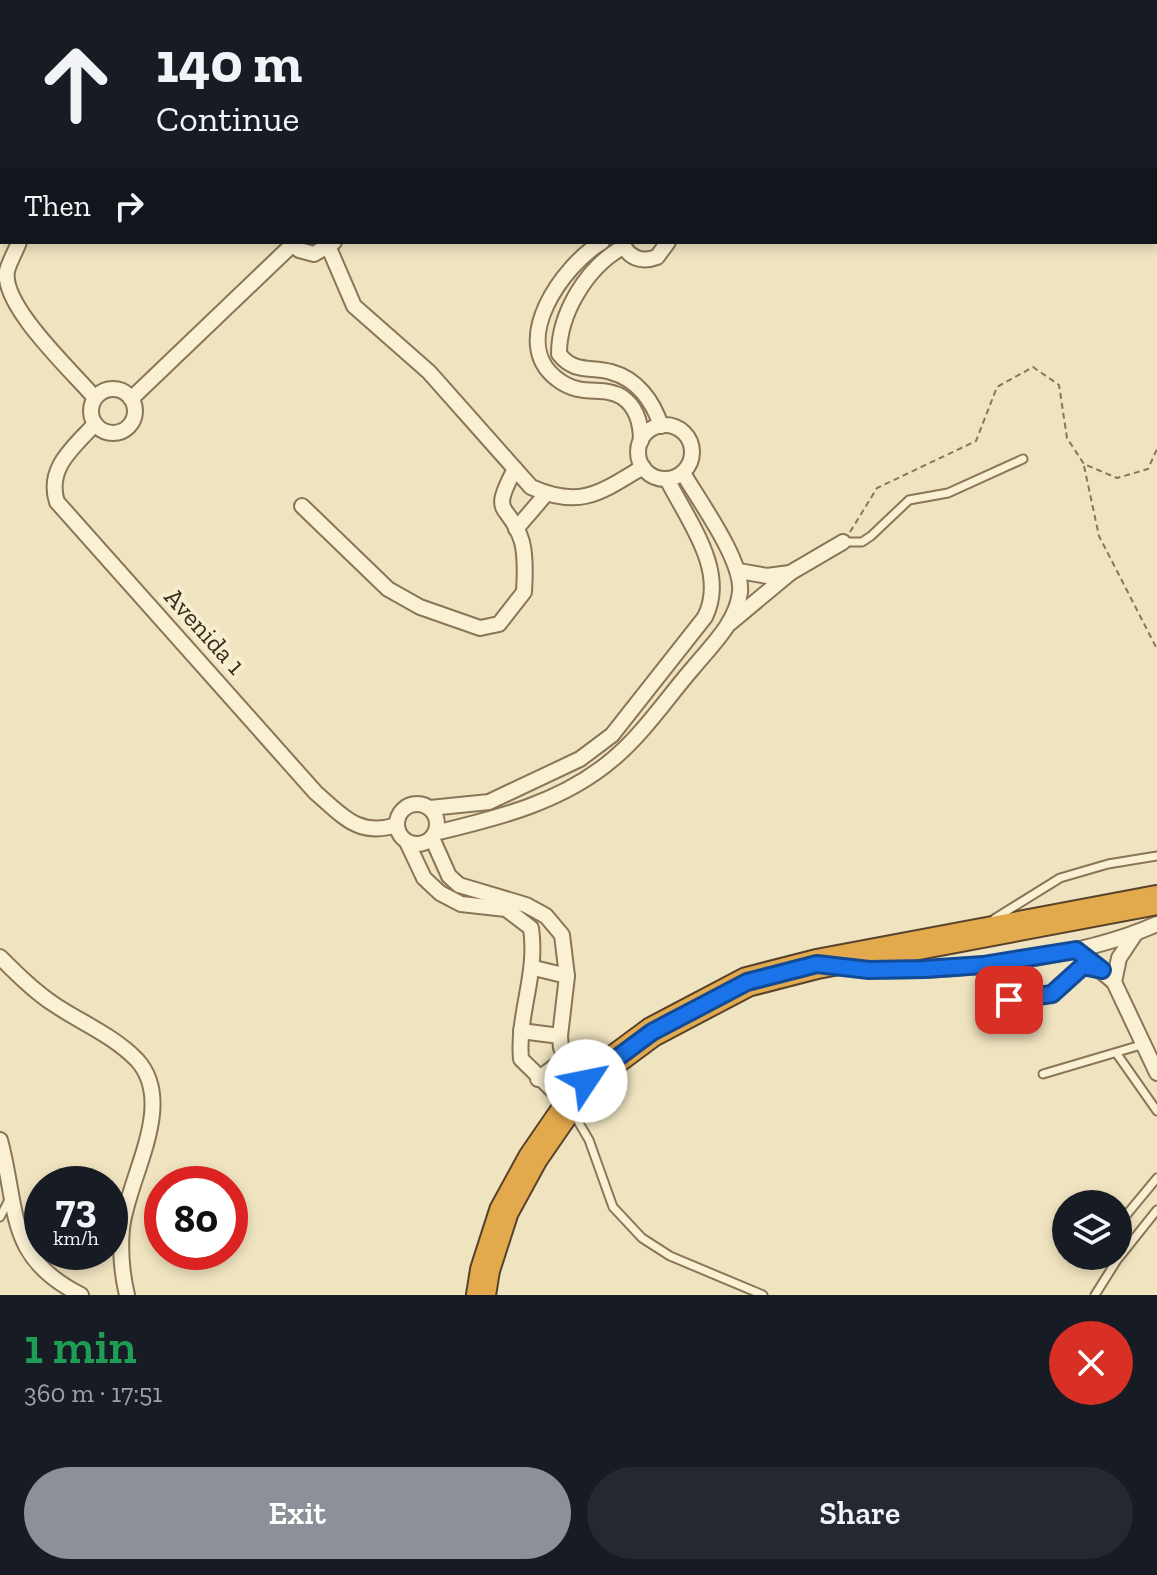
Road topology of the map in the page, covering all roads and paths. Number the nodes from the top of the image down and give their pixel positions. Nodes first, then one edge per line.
1 (18, 244) edge
2 (292, 244) edge
3 (295, 244) edge
4 (599, 244) edge
5 (622, 244) edge
6 (668, 244) edge
7 (331, 245) edge
8 (95, 398) junction
9 (131, 399) junction
10 (95, 424) junction
11 (661, 426) junction
12 (641, 441) junction
13 (1157, 449) edge
14 (1023, 459) dead end
15 (1084, 464) junction
16 (643, 467) junction
17 (515, 469) junction
18 (683, 473) junction
19 (667, 479) junction
20 (546, 494) junction
21 (302, 506) dead end
22 (516, 529) junction
23 (843, 542) junction
24 (739, 571) junction
25 (790, 573) junction
26 (728, 625) junction
27 (1157, 649) edge
28 (430, 808) junction
29 (397, 825) junction
30 (434, 835) junction
31 (407, 842) junction
32 (1157, 856) edge
33 (1157, 900) edge
34 (1157, 924) edge
35 (972, 933) junction
36 (1135, 934) junction
37 (1076, 950) junction
38 (0, 957) edge
39 (817, 964) junction
40 (534, 968) junction
41 (1102, 970) junction
42 (567, 976) junction
43 (1114, 982) junction
44 (1009, 1000) dead end
45 (521, 1031) junction
46 (560, 1036) junction
47 (1141, 1045) junction
48 (1117, 1054) junction
49 (566, 1058) junction
50 (1157, 1073) edge
51 (1043, 1074) dead end
52 (538, 1079) junction
53 (586, 1081) junction
54 (569, 1106) junction
55 (1157, 1111) edge
56 (0, 1140) edge
57 (1157, 1178) edge
58 (11, 1196) junction
59 (1132, 1208) edge
60 (1157, 1210) edge
61 (0, 1217) edge
62 (81, 1295) edge
63 (127, 1295) edge
64 (481, 1295) edge
65 (763, 1295) edge
66 (1095, 1295) edge

1 - 8 street
2 - 9 street
3 - 7 street
4 - 12 street
5 - 6 street
5 - 11 street
7 - 17 street
8 - 9 street
8 - 10 street
9 - 10 street
10 - 29 street, Avenida 1
11 - 12 street
11 - 18 street
12 - 16 street
13 - 15 path
14 - 23 lane
15 - 23 path
15 - 27 path
16 - 19 street
16 - 20 street
17 - 20 street
17 - 22 street
18 - 19 street
18 - 24 street
19 - 28 street
20 - 22 street
21 - 22 street
23 - 25 street
24 - 25 street
24 - 26 street
25 - 26 street
26 - 30 street
28 - 29 street
28 - 30 street
29 - 31 street
30 - 31 street
30 - 42 street
31 - 40 street
32 - 35 lane
33 - 35 highway
34 - 36 street
35 - 39 highway
36 - 37 street
36 - 43 street
37 - 39 street
37 - 41 street
38 - 63 street
39 - 53 highway
40 - 42 street
40 - 45 street
41 - 43 street
41 - 44 lane
42 - 46 street
43 - 47 street
45 - 46 street
45 - 52 street
46 - 49 street
47 - 48 lane
47 - 50 street
48 - 51 lane
48 - 55 lane
49 - 52 street
49 - 53 street
52 - 54 street
53 - 54 highway
54 - 64 highway
54 - 65 lane
56 - 58 street
57 - 59 lane
58 - 61 lane
58 - 62 street
60 - 66 lane

